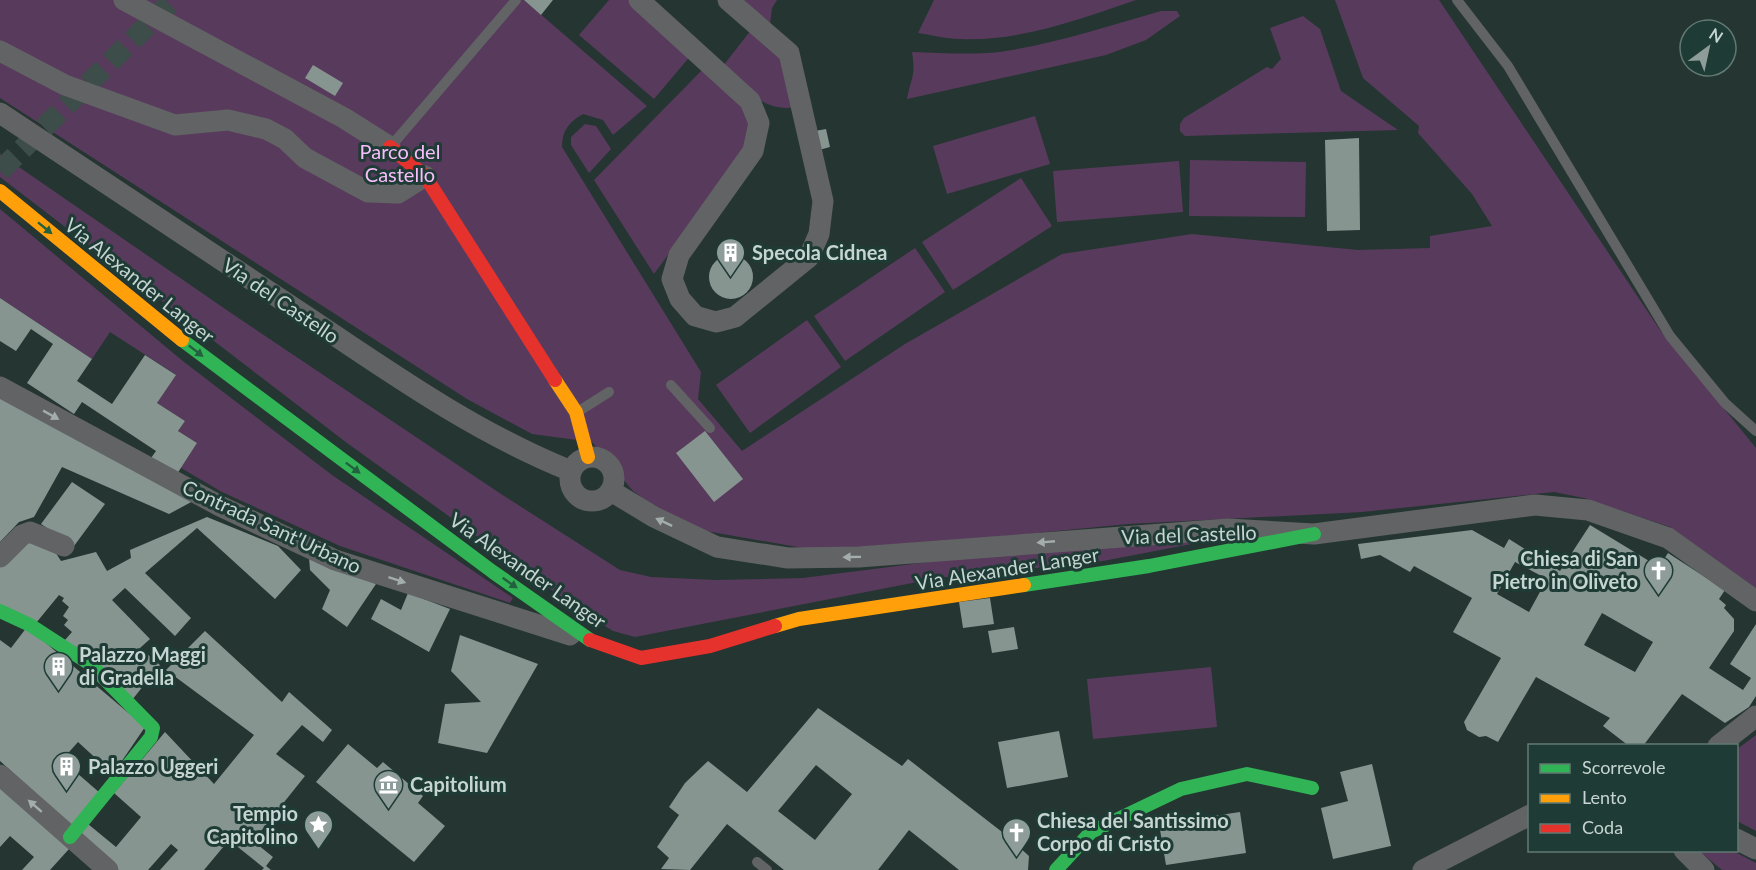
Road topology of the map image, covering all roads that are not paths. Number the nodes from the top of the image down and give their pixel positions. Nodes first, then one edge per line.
1 (124, 0) edge
2 (516, 0) edge
3 (639, 0) edge
4 (728, 0) edge
5 (1456, 0) edge
6 (0, 51) edge
7 (0, 113) edge
8 (390, 147) junction
9 (425, 176) junction
10 (0, 191) edge
11 (671, 385) dead end
12 (0, 387) edge
13 (609, 392) dead end
14 (576, 412) junction
15 (710, 428) dead end
16 (1756, 432) edge
17 (588, 457) junction
18 (571, 471) junction
19 (611, 491) junction
20 (1314, 534) junction
21 (64, 546) dead end
22 (0, 557) edge
23 (1756, 601) edge
24 (0, 611) edge
25 (592, 642) junction
26 (1756, 716) edge
27 (1721, 744) edge
28 (0, 775) edge
29 (1312, 788) dead end
30 (1528, 816) edge
31 (70, 837) junction
32 (1738, 840) edge
33 (1756, 849) edge
34 (1686, 852) edge
35 (757, 862) dead end
36 (108, 870) edge
37 (767, 870) edge
38 (1056, 870) edge
39 (1423, 870) edge
40 (1704, 870) edge

1 - 8 street
2 - 8 lane
3 - 4 street
5 - 16 lane
6 - 9 street
7 - 18 street, Via del Castello
8 - 9 street
9 - 14 street
10 -> 25 street, Via Alexander Langer
11 - 15 lane
12 -> 25 street, Contrada Sant'Urbano
13 - 14 lane
14 - 17 street
17 - 18 street
17 - 19 street
18 - 19 street
20 -> 19 street, Via del Castello
20 - 23 street, Via del Castello
20 - 25 street, Via Alexander Langer
21 - 22 street
24 - 31 street
26 - 27 street
31 -> 28 street
29 - 38 street
30 - 39 street
31 - 36 street
32 - 33 street
34 - 40 street
35 - 37 lane

